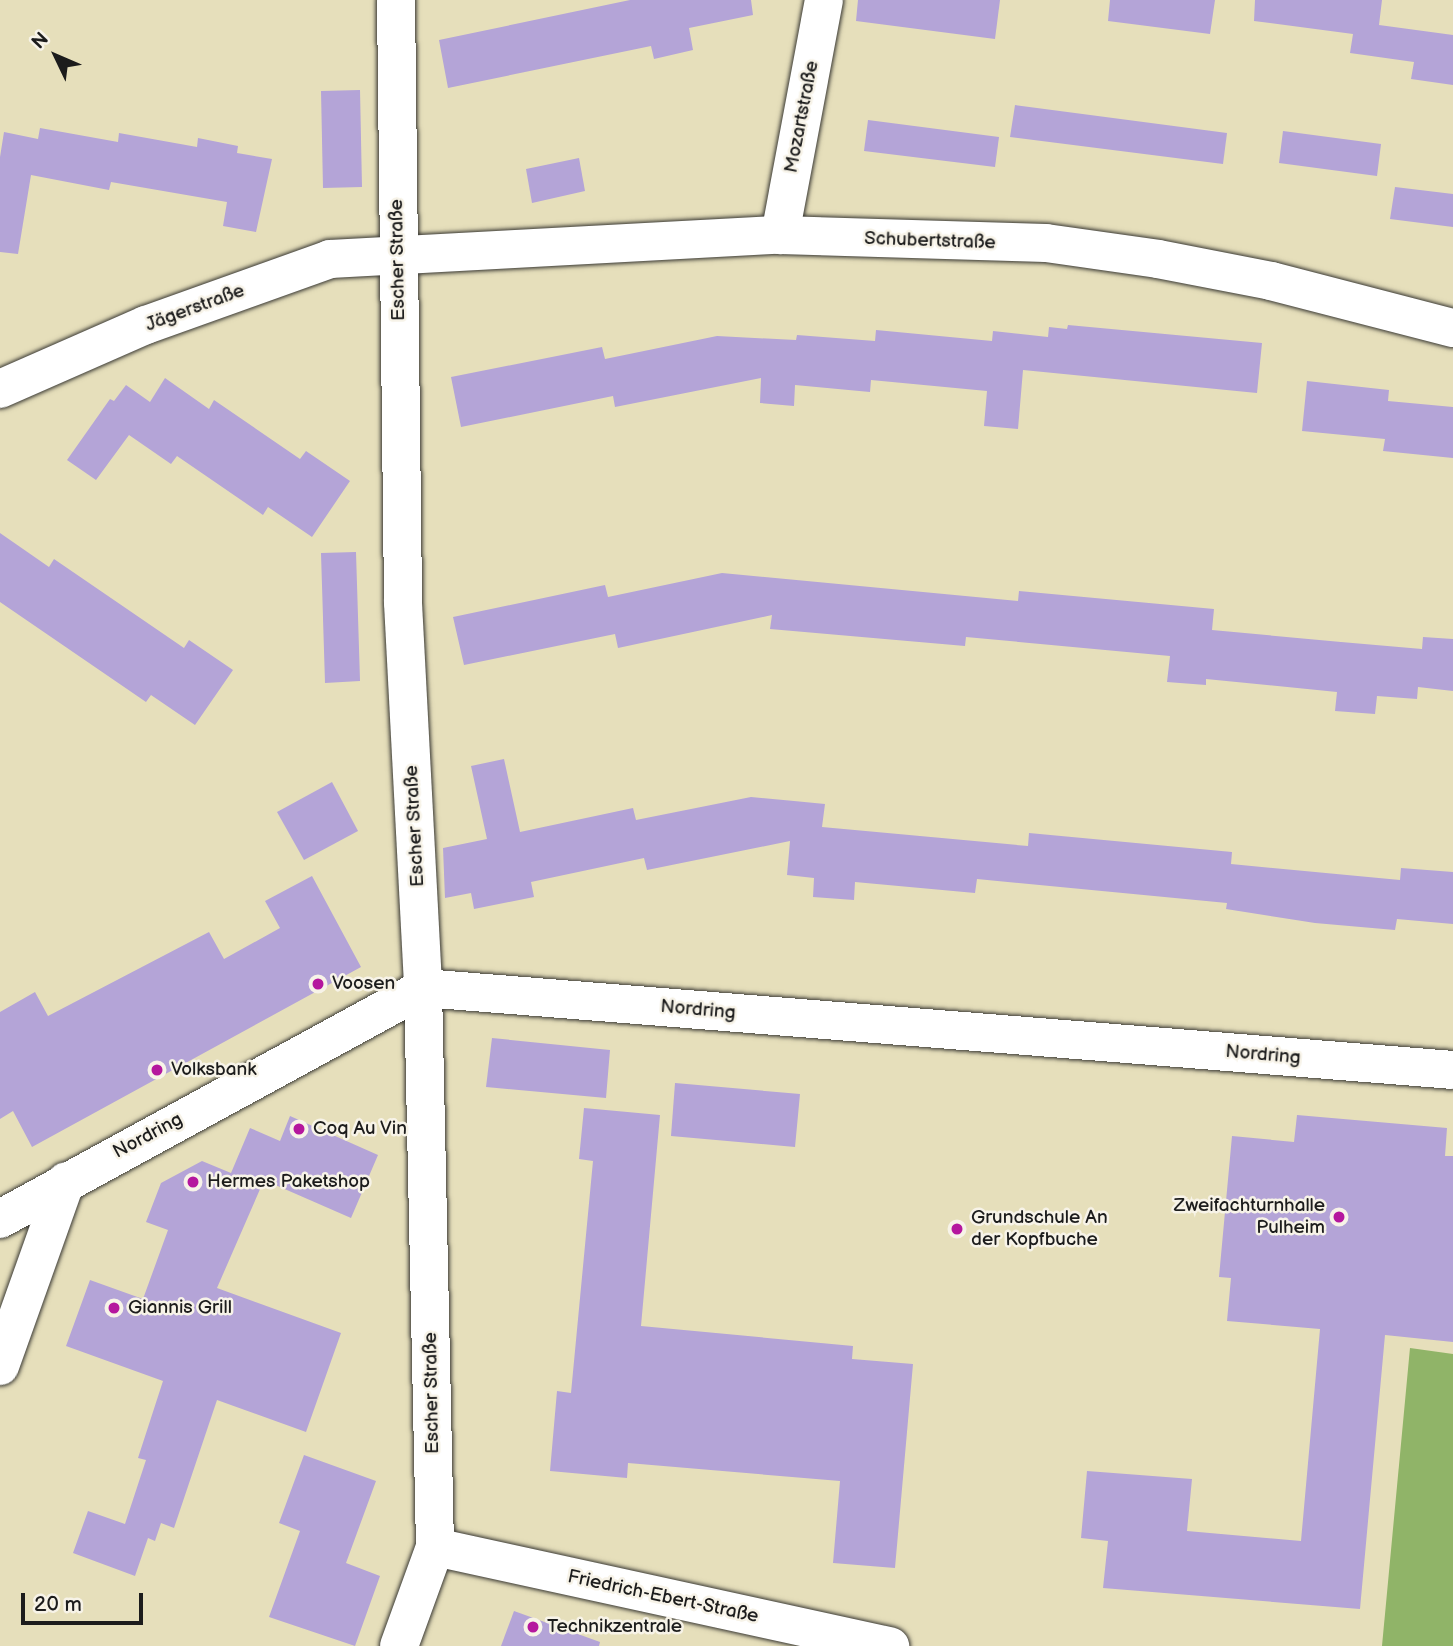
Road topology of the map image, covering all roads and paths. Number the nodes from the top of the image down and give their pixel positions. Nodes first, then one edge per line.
1 (396, 0) edge
2 (824, 0) edge
3 (780, 235) junction
4 (398, 258) junction
5 (1453, 328) edge
6 (0, 389) edge
7 (422, 988) junction
8 (1453, 1070) edge
9 (66, 1181) junction
10 (0, 1219) edge
11 (0, 1366) edge
12 (435, 1547) junction
13 (399, 1646) edge
14 (890, 1646) edge

1 - 4 street, Escher Straße
2 - 3 street, Mozartstraße
3 - 4 street, Schubertstraße
3 - 5 street, Schubertstraße
4 - 6 street, Jägerstraße
4 - 7 street, Escher Straße
7 - 8 street, Nordring
7 - 9 street, Nordring
7 - 12 street, Escher Straße
9 - 10 street, Nordring
9 - 11 street
12 - 13 street, Escher Straße
12 - 14 street, Friedrich-Ebert-Straße

